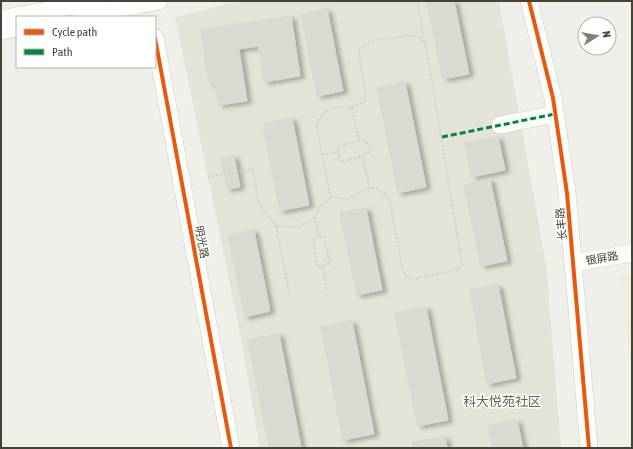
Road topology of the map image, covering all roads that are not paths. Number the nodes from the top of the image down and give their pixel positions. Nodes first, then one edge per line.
1 (98, 1) edge
2 (529, 1) edge
3 (146, 6) edge
4 (16, 16) edge
5 (17, 16) edge
6 (83, 16) edge
7 (1, 19) edge
8 (16, 28) edge
9 (1, 31) edge
10 (156, 43) edge
11 (150, 68) edge
12 (555, 114) junction
13 (500, 125) dead end
14 (632, 253) edge
15 (573, 263) junction
16 (222, 448) edge
17 (232, 448) edge
18 (589, 448) edge

1 - 5 street
2 - 12 street, 长丰路
3 - 6 street
4 - 7 street
8 - 9 street
10 - 17 street, 明光路
11 - 16 street, 明光路
12 - 13 street
12 - 15 street, 长丰路
14 - 15 street, 银屏路
15 - 18 street, 长丰路

